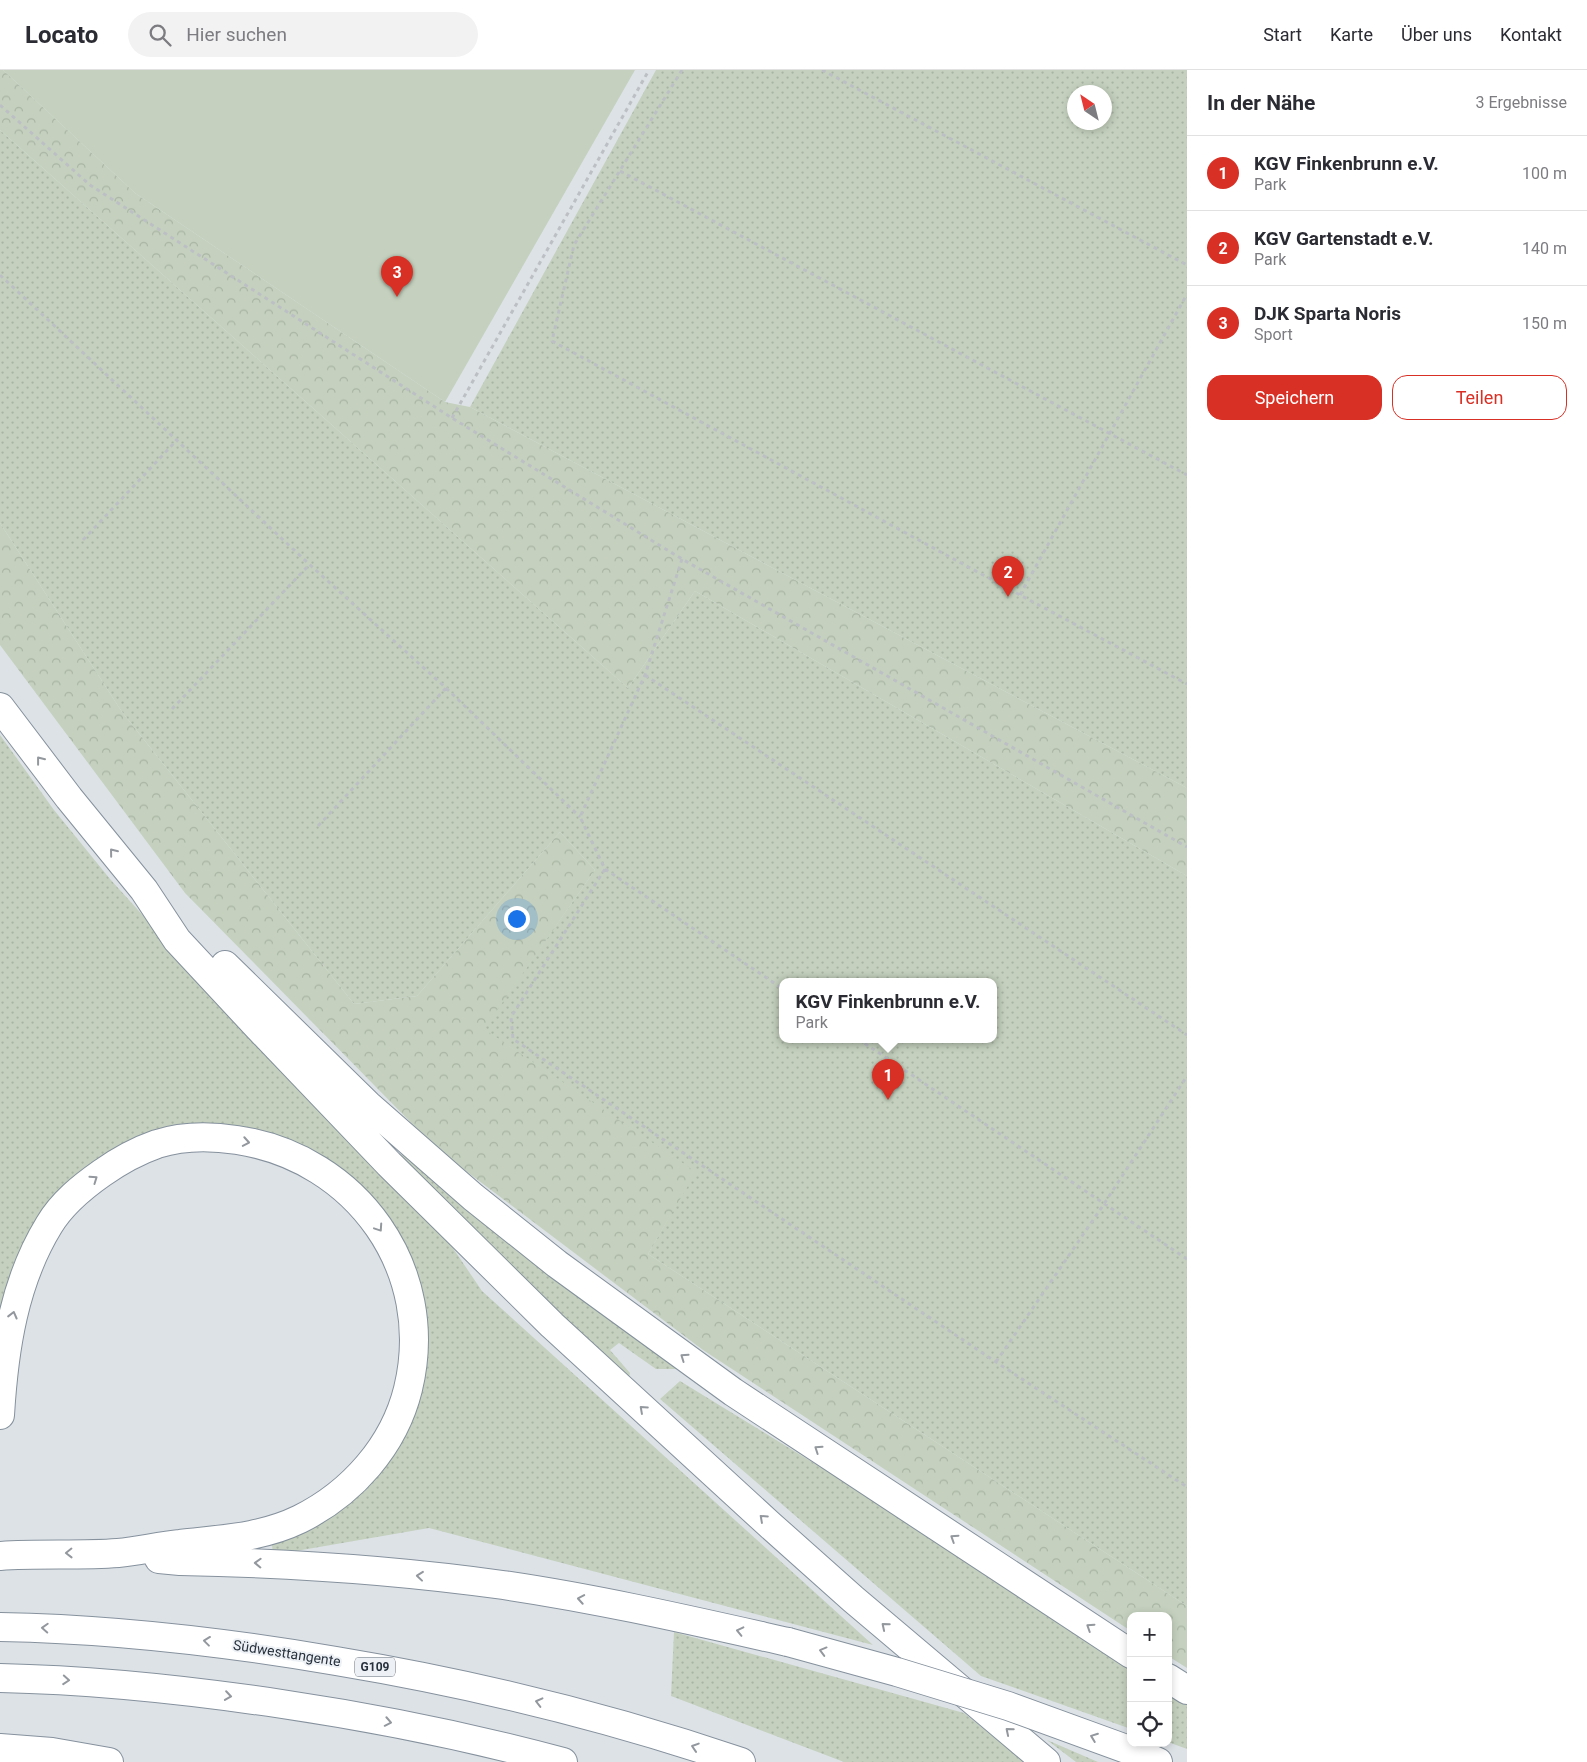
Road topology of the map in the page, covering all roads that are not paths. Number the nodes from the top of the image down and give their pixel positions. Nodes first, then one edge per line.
1 (0, 707) edge
2 (144, 890) junction
3 (0, 1415) edge
4 (118, 1553) junction
5 (0, 1556) edge
6 (0, 1627) edge
7 (1127, 1651) edge
8 (0, 1678) edge
9 (1172, 1681) edge
10 (1187, 1690) edge
11 (0, 1748) edge
12 (1149, 1758) edge
13 (109, 1762) edge
14 (563, 1762) edge
15 (741, 1762) edge
16 (1046, 1762) edge

2 -> 1 highway
7 -> 2 highway
16 -> 2 highway
3 -> 4 highway
4 -> 5 highway
12 -> 4 highway, bridge
15 -> 6 highway, Südwesttangente / G109
8 -> 14 highway
9 - 10 highway
11 - 13 highway

